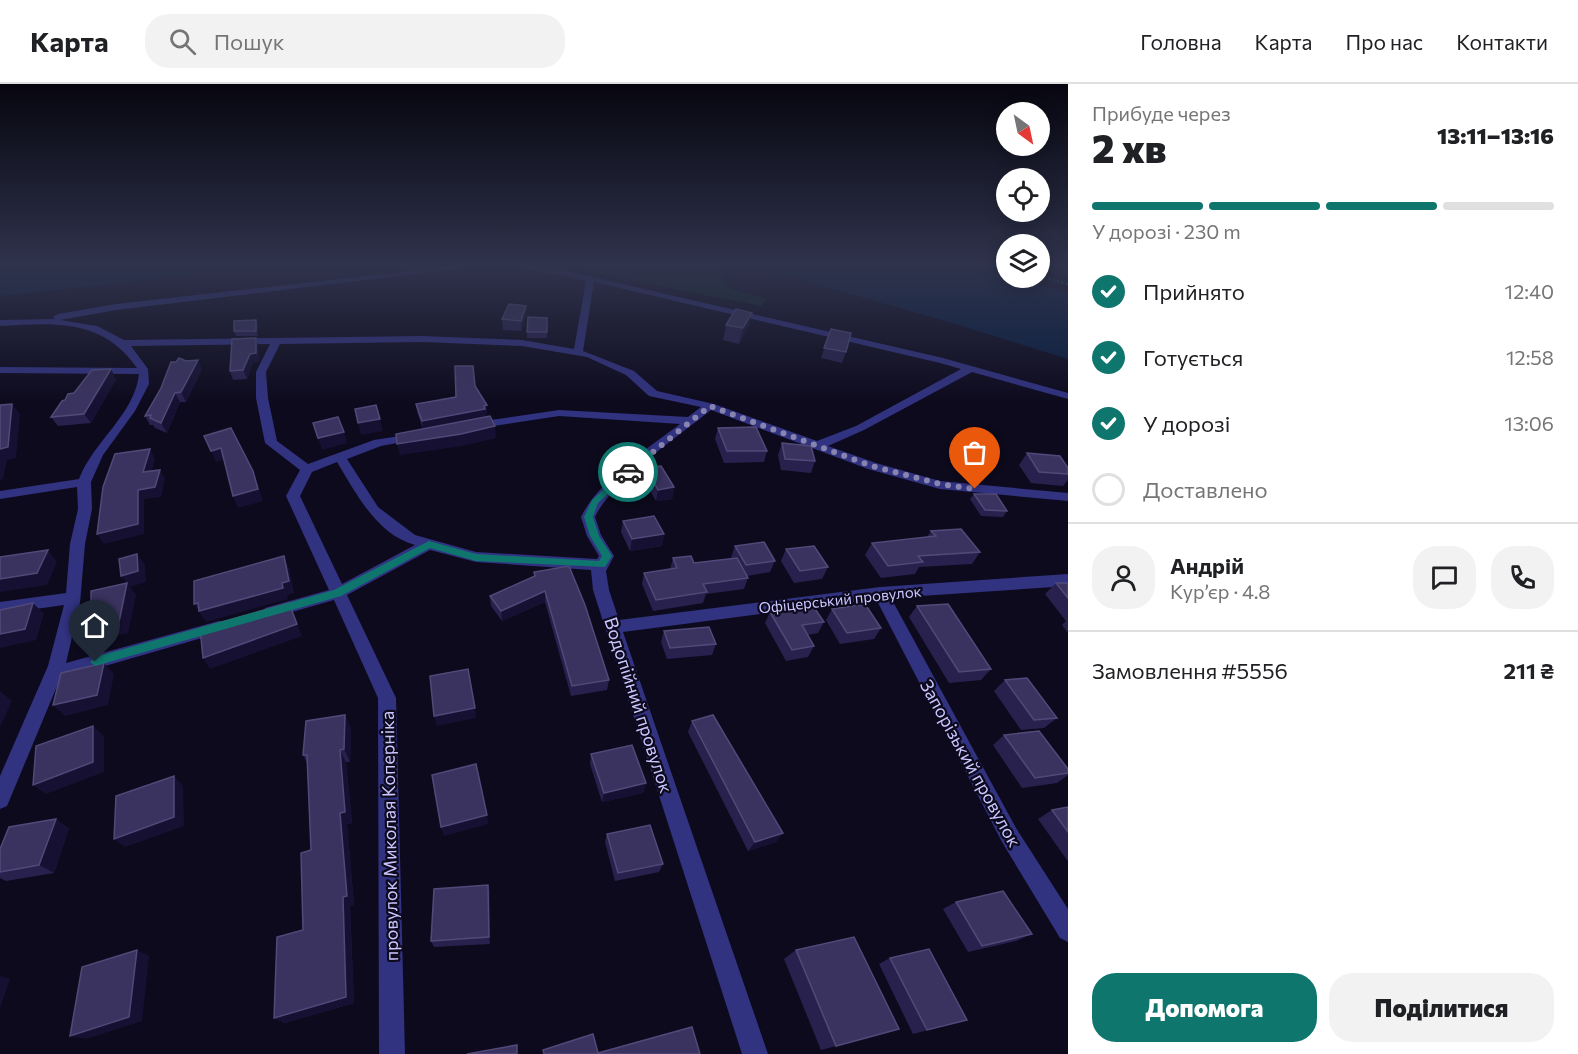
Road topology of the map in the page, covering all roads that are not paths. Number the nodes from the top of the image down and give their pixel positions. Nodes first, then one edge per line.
1 (83, 312) edge
2 (585, 312) edge
3 (728, 312) edge
4 (34, 320) junction
5 (0, 323) edge
6 (277, 340) junction
7 (121, 343) junction
8 (579, 353) junction
9 (970, 369) junction
10 (0, 370) edge
11 (144, 371) junction
12 (1068, 396) edge
13 (710, 406) junction
14 (690, 421) junction
15 (465, 426) edge
16 (433, 433) edge
17 (819, 445) junction
18 (340, 457) junction
19 (307, 469) junction
20 (83, 482) junction
21 (0, 495) edge
22 (1068, 497) edge
23 (429, 544) junction
24 (602, 565) junction
25 (1068, 580) edge
26 (338, 593) junction
27 (880, 593) junction
28 (73, 598) junction
29 (0, 608) edge
30 (257, 616) edge
31 (235, 622) edge
32 (613, 627) junction
33 (51, 674) junction
34 (0, 799) edge
35 (1068, 930) edge
36 (392, 1054) edge
37 (755, 1054) edge

1 - 4 street
2 - 8 street
3 - 9 street
4 - 5 street
4 - 7 street
6 - 7 street
6 - 8 street
6 - 19 street
7 - 11 street
8 - 13 street
9 - 12 street
9 - 17 street
10 - 11 street
11 - 20 street
13 - 14 street, Водопійний провулок
13 - 17 street
14 - 15 street
14 - 24 street, Водопійний провулок
16 - 18 street
17 - 22 street
18 - 19 street
18 - 23 street
19 - 26 street, провулок Миколая Коперніка
20 - 21 street
20 - 28 street
23 - 24 street
23 - 26 street
24 - 32 street, Водопійний провулок
25 - 27 street, Офіцерський провулок
26 - 30 street
26 - 36 street, провулок Миколая Коперніка
27 - 32 street, Офіцерський провулок
27 - 35 street, Запорізький провулок
28 - 29 street
28 - 33 street
31 - 33 street
32 - 37 street, Водопійний провулок
33 - 34 street

